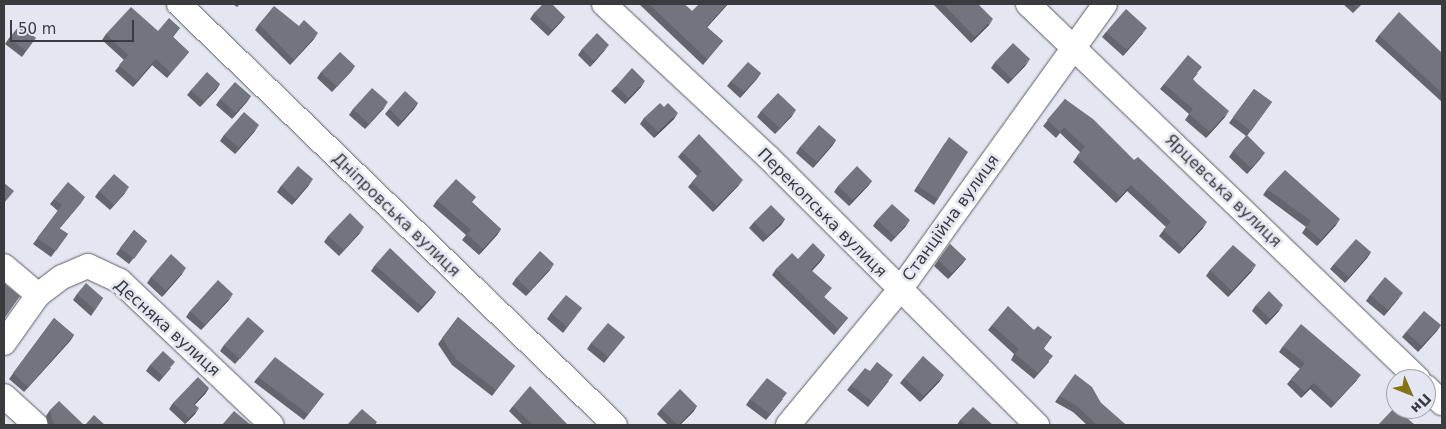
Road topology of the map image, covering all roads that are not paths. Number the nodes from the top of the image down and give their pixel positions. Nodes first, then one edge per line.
1 (179, 4) edge
2 (604, 4) edge
3 (1028, 4) edge
4 (1105, 4) edge
5 (1074, 48) junction
6 (4, 266) edge
7 (899, 291) junction
8 (38, 295) junction
9 (4, 343) edge
10 (1408, 369) edge
11 (4, 396) edge
12 (36, 425) edge
13 (272, 425) edge
14 (615, 425) edge
15 (788, 425) edge
16 (1037, 425) edge

1 - 14 street, Дніпровська вулиця
2 - 7 street, Перекопська вулиця
3 - 5 street, Ярцевська вулиця
4 - 5 street, Станційна вулиця
5 - 7 street, Станційна вулиця
5 - 10 street, Ярцевська вулиця
6 - 8 street
7 - 15 street, Станційна вулиця
7 - 16 street, Перекопська вулиця
8 - 9 street
8 - 13 street, Десняка вулиця
11 - 12 street

